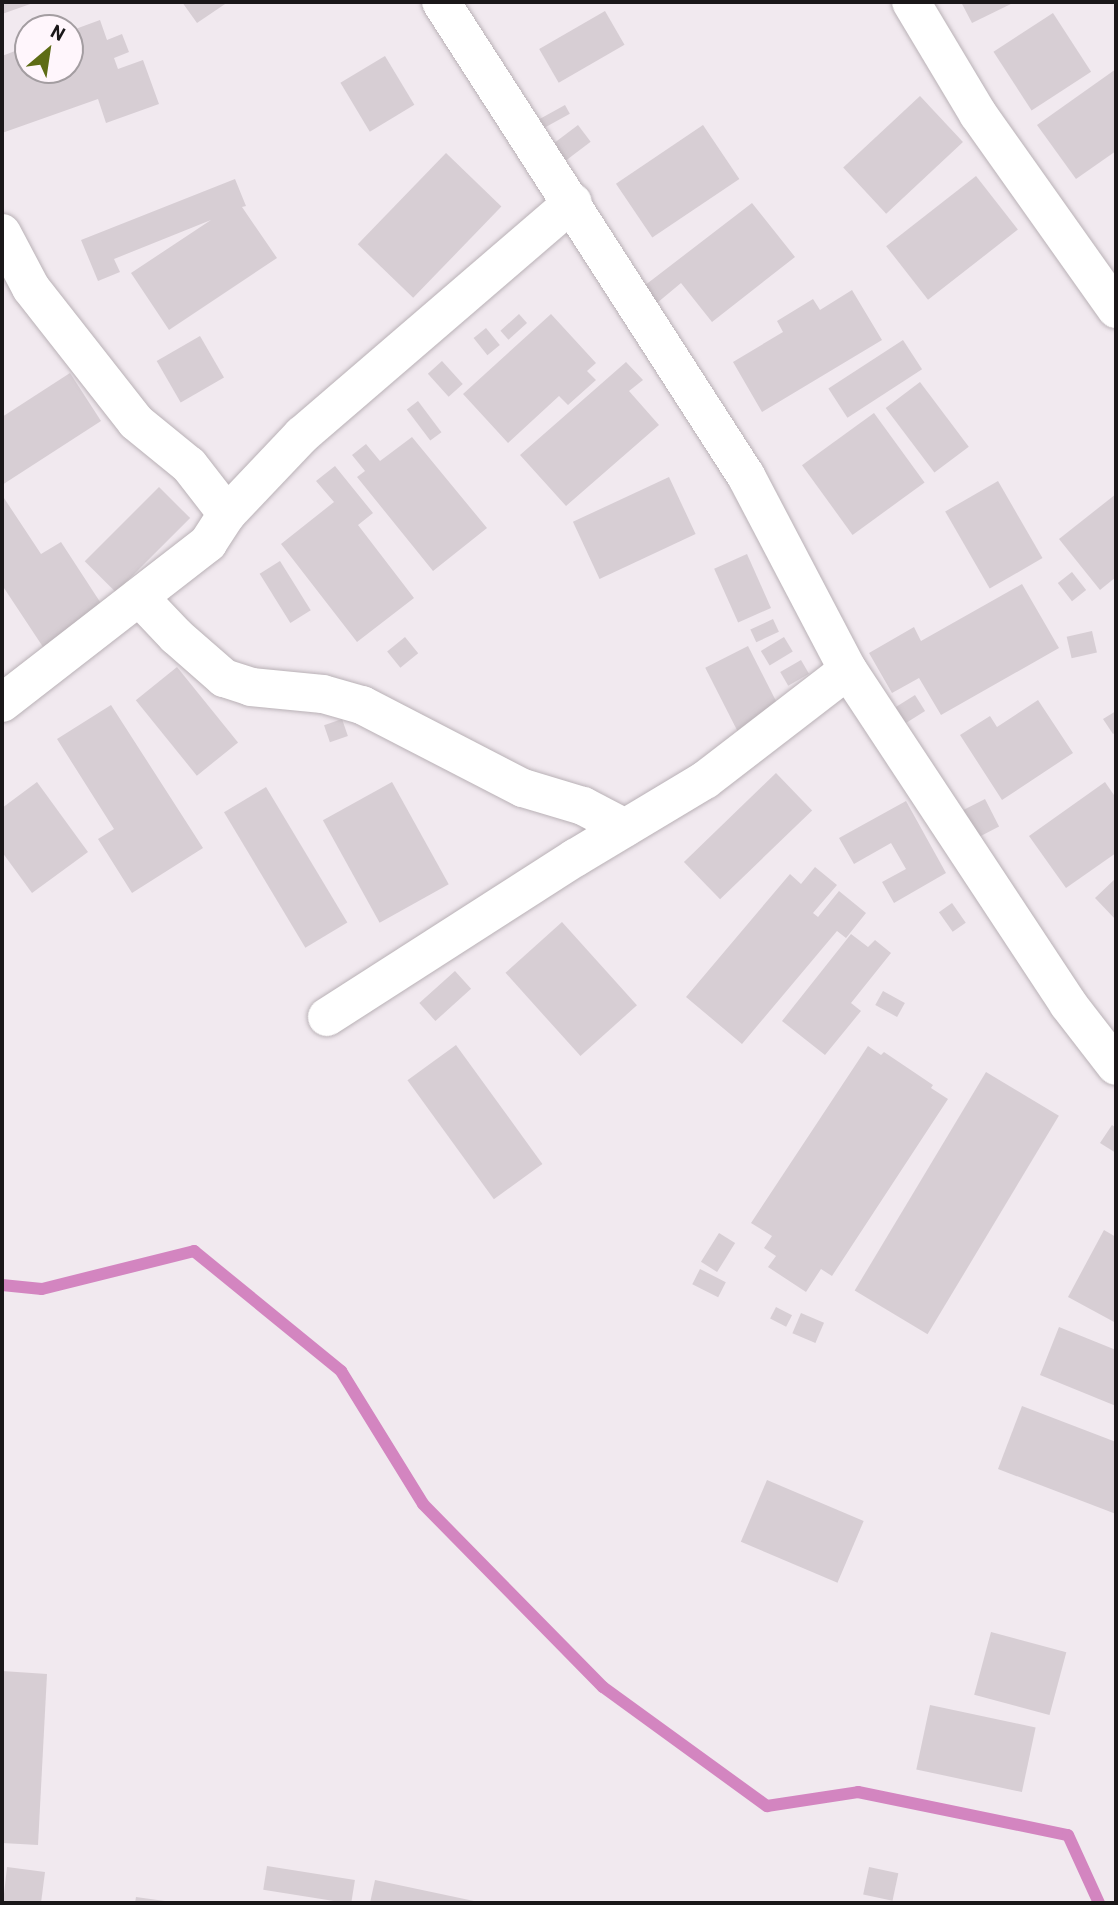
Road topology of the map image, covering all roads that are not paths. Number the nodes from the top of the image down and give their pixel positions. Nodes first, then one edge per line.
1 (441, 2) edge
2 (911, 2) edge
3 (573, 202) junction
4 (2, 233) edge
5 (1116, 309) edge
6 (227, 514) junction
7 (139, 597) junction
8 (848, 670) junction
9 (2, 703) edge
10 (625, 828) junction
11 (327, 1017) dead end
12 (1116, 1064) edge

1 - 3 street
2 - 5 street
3 - 6 street
3 - 8 street
4 - 6 street
6 - 7 street
7 - 9 street
7 - 10 street
8 - 10 street
8 - 12 street
10 - 11 street

